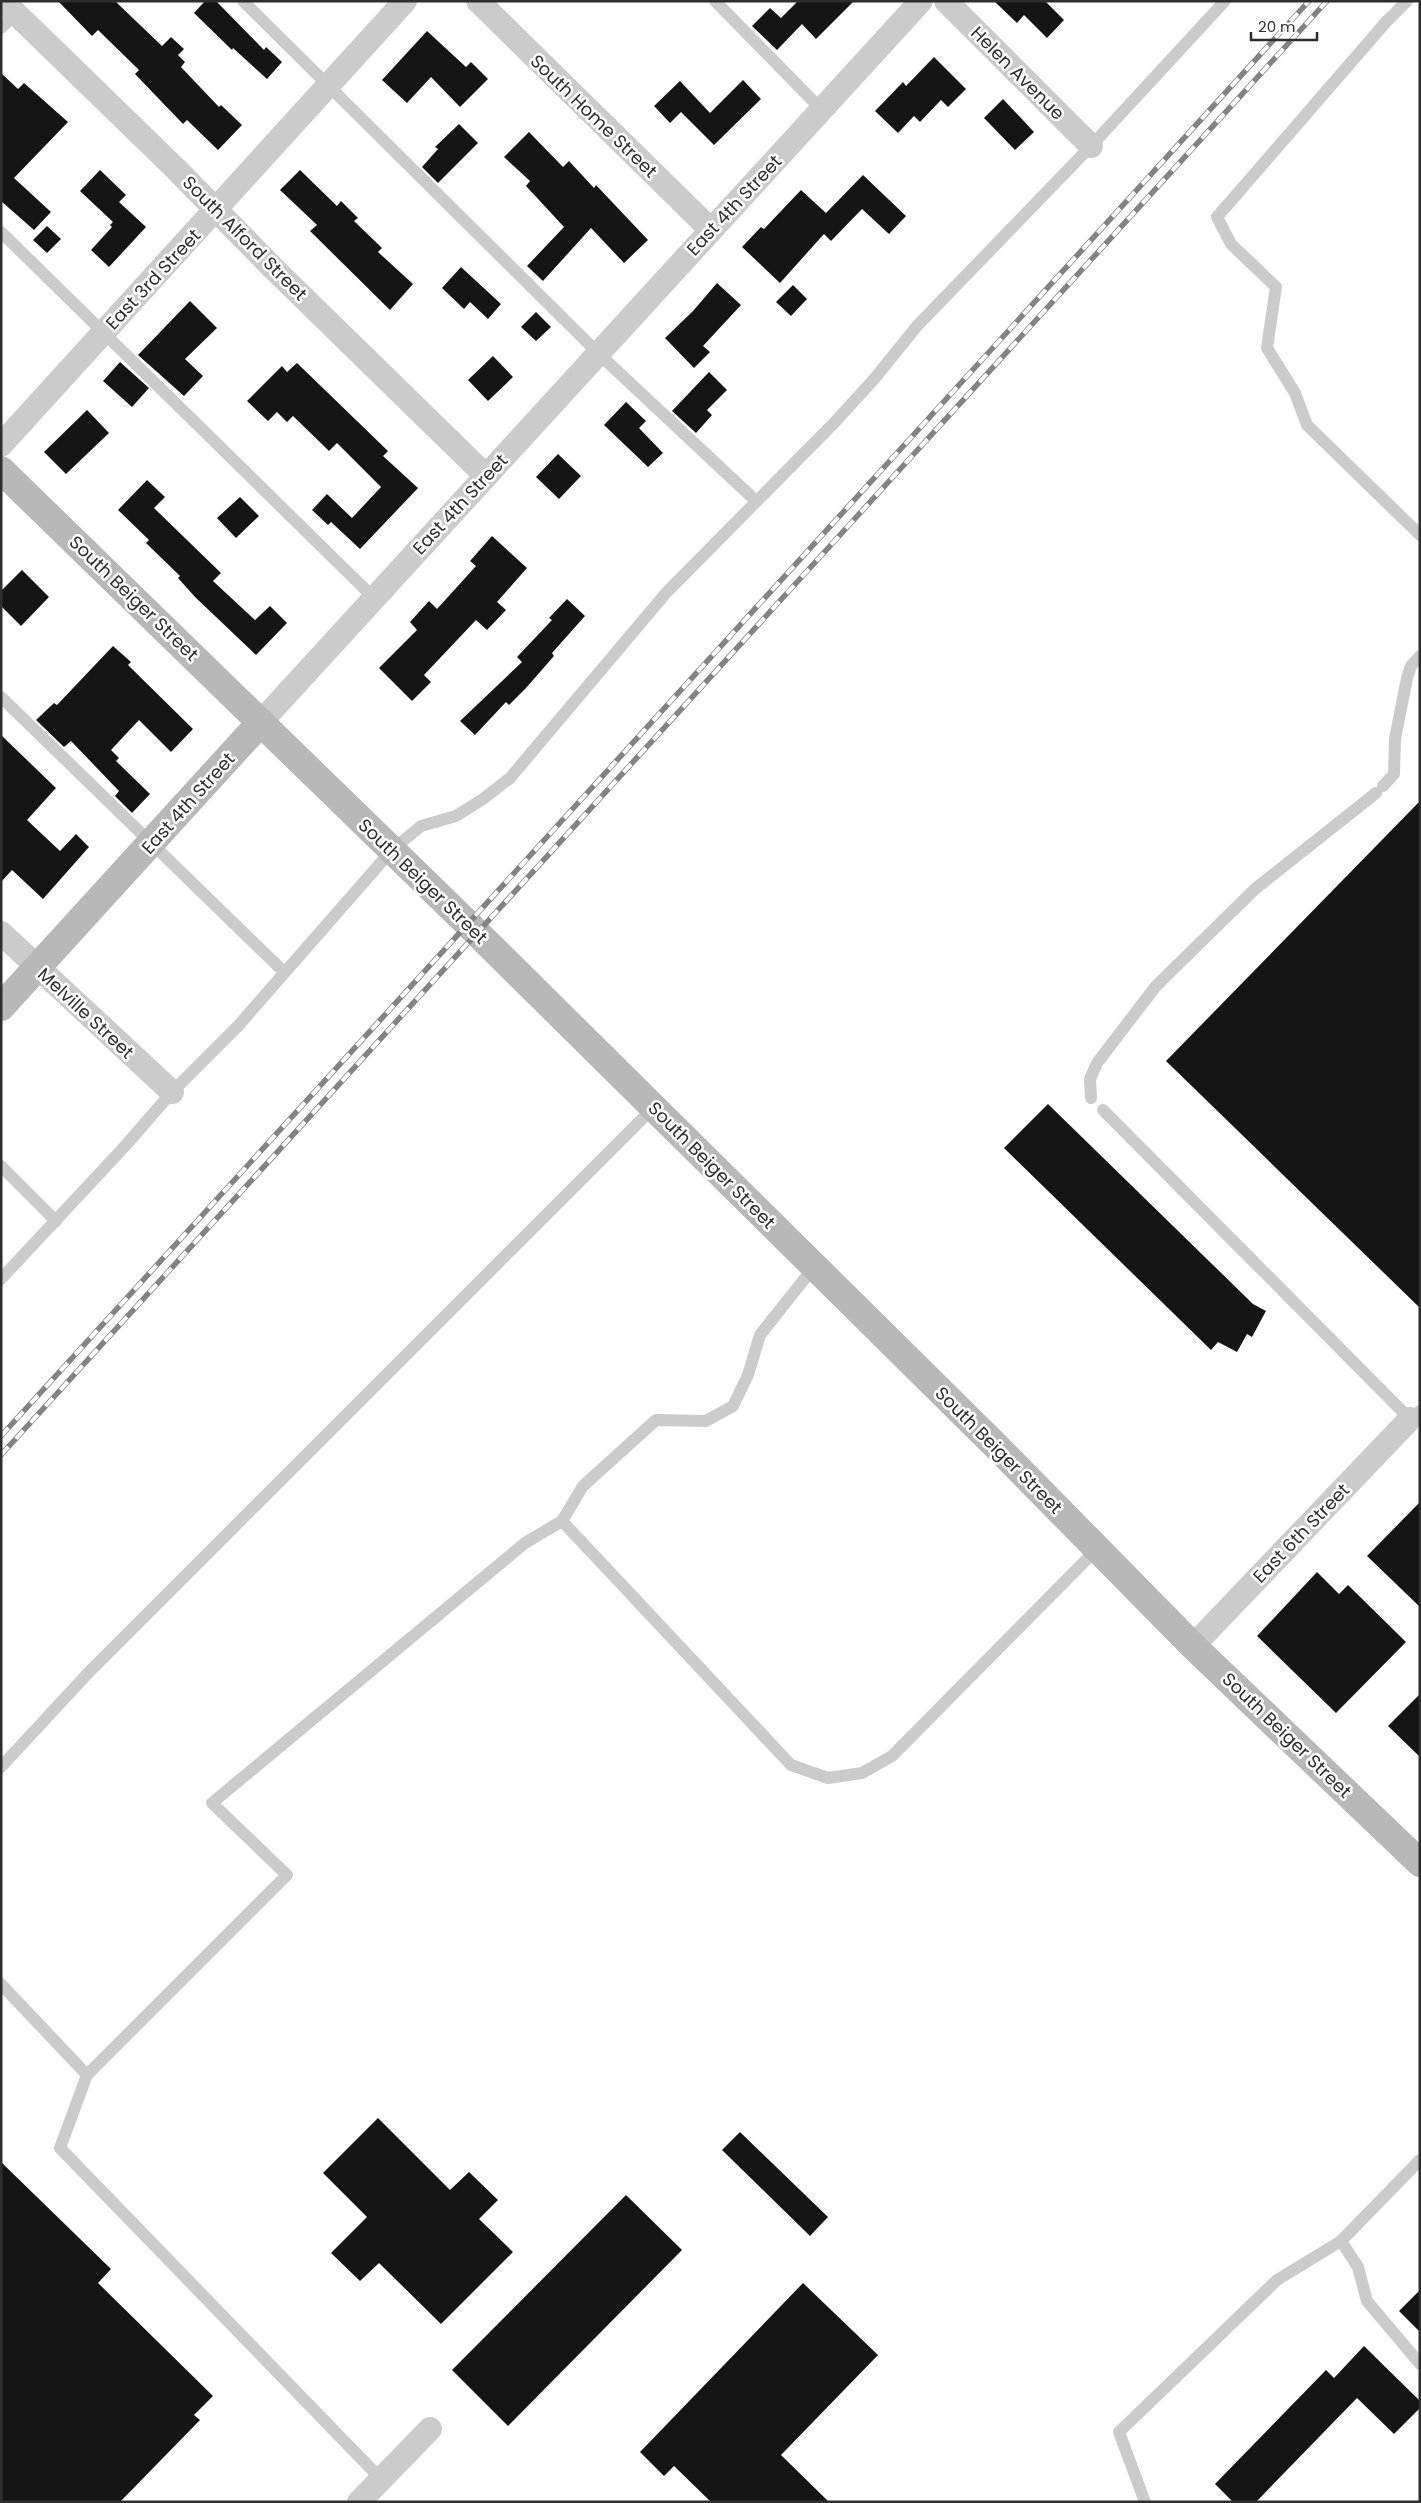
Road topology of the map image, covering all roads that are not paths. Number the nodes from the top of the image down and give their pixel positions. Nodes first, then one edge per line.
1 (243, 1) edge
2 (405, 1) edge
3 (478, 1) edge
4 (715, 1) edge
5 (921, 1) edge
6 (946, 1) edge
7 (1225, 1) edge
8 (1407, 1) edge
9 (7, 14) edge
10 (329, 86) junction
11 (822, 110) junction
12 (1090, 146) junction
13 (216, 211) junction
14 (711, 230) junction
15 (1, 232) edge
16 (104, 332) junction
17 (599, 354) junction
18 (1, 444) edge
19 (1, 470) edge
20 (486, 476) junction
21 (756, 502) junction
22 (1420, 535) edge
23 (374, 598) junction
24 (1420, 656) edge
25 (1, 698) edge
26 (261, 722) junction
27 (151, 843) junction
28 (392, 850) junction
29 (1, 933) edge
30 (37, 968) junction
31 (284, 972) junction
32 (1, 1007) edge
33 (172, 1092) junction
34 (1091, 1098) dead end
35 (654, 1107) junction
36 (1103, 1110) dead end
37 (1, 1166) edge
38 (56, 1221) junction
39 (814, 1267) junction
40 (1, 1279) edge
41 (1415, 1415) edge
42 (562, 1521) junction
43 (1097, 1549) junction
44 (1193, 1646) junction
45 (1, 1768) edge
46 (1420, 1863) edge
47 (1, 1984) edge
48 (87, 2075) junction
49 (1420, 2160) edge
50 (1340, 2241) junction
51 (1420, 2364) edge
52 (430, 2428) dead end
53 (381, 2478) junction
54 (359, 2502) edge
55 (1145, 2502) edge

1 - 10 lane
2 - 10 street, East 3rd Street
3 - 14 street, South Home Street
4 - 11 lane
5 - 11 street, East 4th Street
6 - 12 street, Helen Avenue
7 - 12 lane
8 - 22 lane
9 - 13 street, South Alford Street
10 - 13 street, East 3rd Street
10 - 17 lane
11 - 14 street, East 4th Street
12 - 21 lane
13 - 16 street, East 3rd Street
13 - 20 street, South Alford Street
14 - 17 street, East 4th Street
15 - 16 lane
16 - 18 street, East 3rd Street
16 - 23 lane
17 - 20 street, East 4th Street
17 - 21 lane
19 - 26 street, South Beiger Street
20 - 23 street, East 4th Street
21 - 28 lane
23 - 26 street, East 4th Street
24 - 34 lane
25 - 27 lane
26 - 27 street, East 4th Street
26 - 28 street, South Beiger Street
27 - 30 street, East 4th Street
27 - 31 lane
28 - 31 lane
28 - 35 street, South Beiger Street
29 - 30 street, Melville Street
30 - 32 street, East 4th Street
30 - 33 street, Melville Street
31 - 33 lane
33 - 38 lane
35 - 39 street, South Beiger Street
35 - 45 lane
36 - 41 lane
37 - 38 lane
38 - 40 lane
39 - 42 lane
39 - 43 street, South Beiger Street
41 - 44 street, East 6th Street
42 - 43 lane
42 - 48 lane
43 - 44 street, South Beiger Street
44 - 46 street, South Beiger Street
47 - 48 lane
48 - 53 lane
49 - 50 lane
50 - 51 lane
50 - 55 lane
52 - 53 street
53 - 54 street

